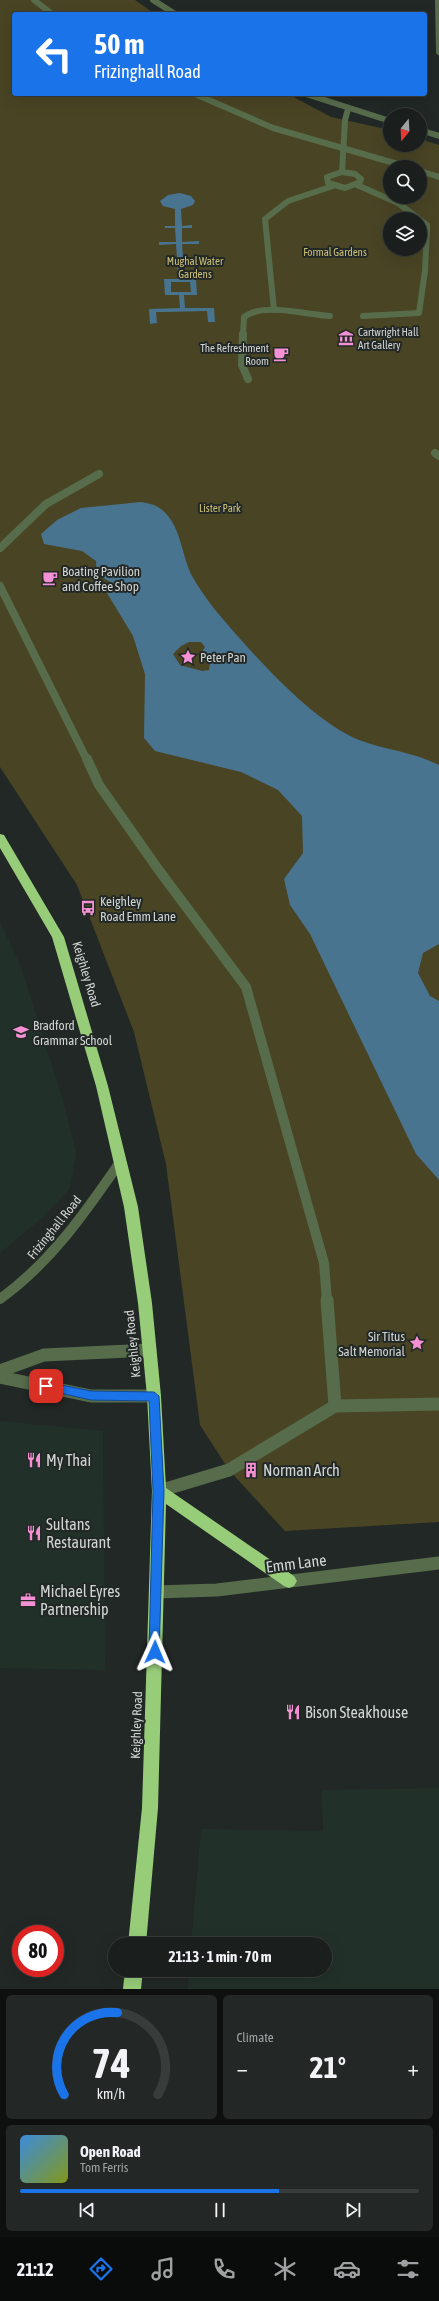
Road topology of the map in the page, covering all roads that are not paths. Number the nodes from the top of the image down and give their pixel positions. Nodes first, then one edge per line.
1 (34, 0) edge
2 (153, 0) edge
3 (438, 0) edge
4 (49, 12) edge
5 (172, 12) edge
6 (439, 52) edge
7 (200, 96) edge
8 (311, 96) edge
9 (348, 110) junction
10 (383, 119) edge
11 (427, 132) edge
12 (439, 136) edge
13 (343, 149) junction
14 (383, 160) edge
15 (342, 172) junction
16 (427, 173) edge
17 (439, 177) edge
18 (357, 185) junction
19 (333, 186) junction
20 (410, 212) edge
21 (426, 256) edge
22 (274, 310) junction
23 (330, 316) dead end
24 (363, 316) dead end
25 (248, 379) dead end
26 (99, 474) dead end
27 (0, 548) edge
28 (0, 586) edge
29 (0, 838) edge
30 (120, 1162) junction
31 (0, 1299) edge
32 (150, 1350) junction
33 (0, 1371) edge
34 (0, 1377) edge
35 (154, 1396) junction
36 (439, 1404) edge
37 (335, 1406) junction
38 (159, 1491) junction
39 (439, 1563) edge
40 (289, 1581) junction
41 (156, 1592) junction
42 (138, 1937) edge
43 (133, 1977) edge
44 (132, 1989) edge

1 - 4 street
2 - 5 street
3 - 6 street
7 - 13 street
8 - 9 street
9 - 10 street
9 - 13 street
11 - 12 street
13 - 14 street
13 - 15 street
15 - 18 street
15 - 19 street
16 - 17 street
18 - 19 street
18 - 20 street
19 - 22 street
21 - 24 street
22 - 23 street
22 - 25 street
26 - 27 street
28 - 37 street
29 - 30 highway, Keighley Road
30 - 31 street, Frizinghall Road
30 - 32 highway, Keighley Road
32 - 33 street
32 - 35 highway, Keighley Road
34 - 35 street
35 - 38 highway, Keighley Road
36 - 37 street
37 - 38 street
38 - 40 highway
38 - 41 highway, Keighley Road
39 - 40 street, Emm Lane
40 - 41 street, Emm Lane
41 - 42 highway, Keighley Road
43 - 44 highway

